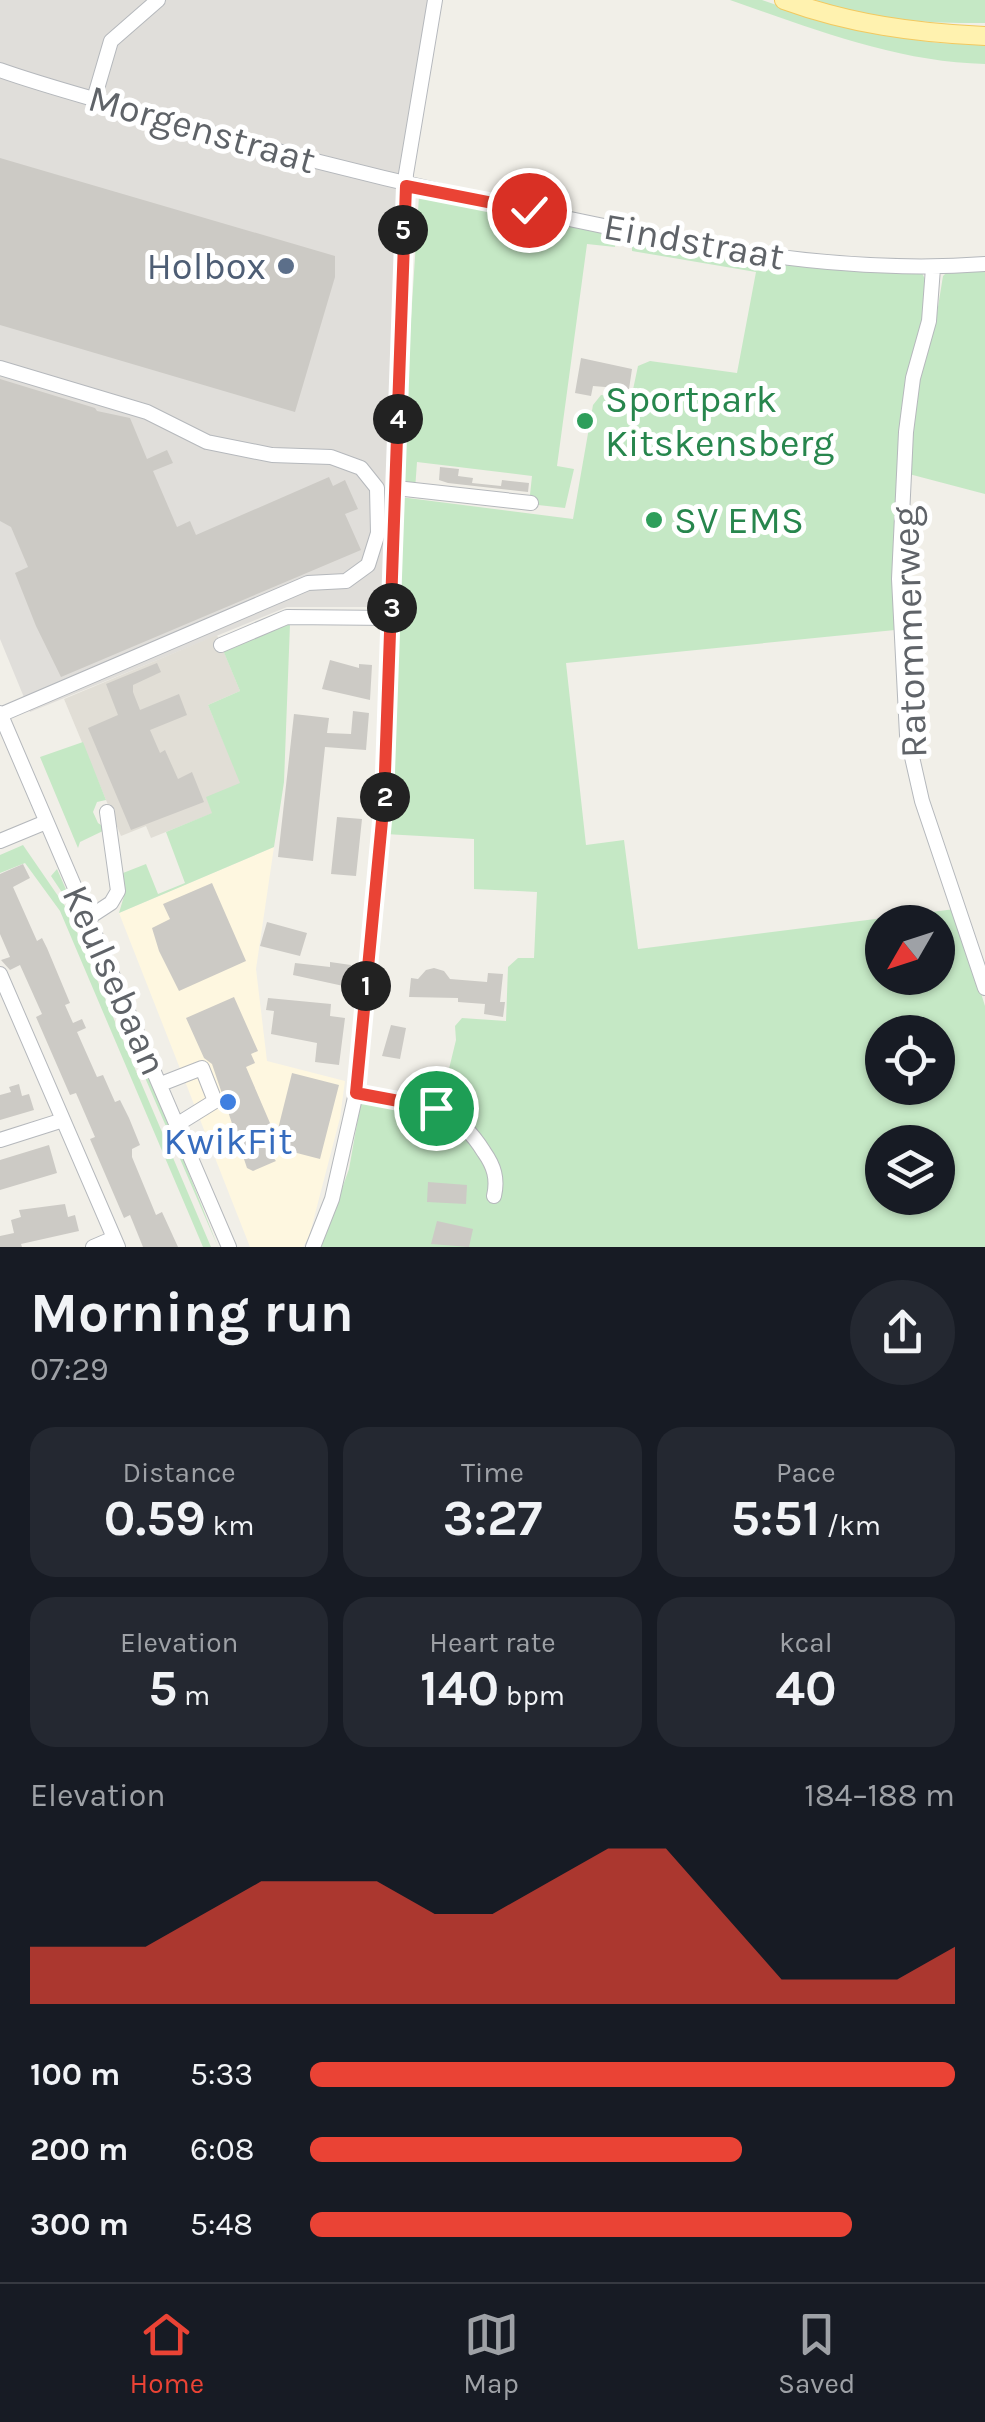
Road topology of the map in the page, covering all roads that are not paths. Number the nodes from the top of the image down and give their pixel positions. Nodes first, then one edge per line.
1 (158, 0) edge
2 (435, 0) edge
3 (784, 0) edge
4 (985, 36) edge
5 (0, 70) edge
6 (94, 98) junction
7 (406, 186) junction
8 (985, 264) edge
9 (933, 268) junction
10 (0, 368) edge
11 (396, 488) junction
12 (531, 503) dead end
13 (391, 618) junction
14 (221, 645) dead end
15 (0, 714) edge
16 (107, 812) dead end
17 (46, 822) junction
18 (0, 841) edge
19 (88, 918) junction
20 (0, 974) edge
21 (985, 988) edge
22 (6, 1004) edge
23 (161, 1084) junction
24 (356, 1093) junction
25 (62, 1120) junction
26 (178, 1124) junction
27 (0, 1140) edge
28 (494, 1196) dead end
29 (116, 1242) edge
30 (93, 1247) edge
31 (229, 1247) edge
32 (313, 1247) edge

1 - 6 street
2 - 7 street
3 - 4 main road
5 - 6 street, Morgenstraat
6 - 7 street, Morgenstraat
7 - 9 street, Eindstraat
7 - 11 street
8 - 9 street, Eindstraat
9 - 21 street, Ratommerweg
10 - 15 street
11 - 12 street
11 - 13 street
13 - 14 street
13 - 24 street
15 - 17 street, Keulsebaan
16 - 19 street
17 - 18 street
17 - 19 street, Keulsebaan
19 - 23 street, Keulsebaan
20 - 22 street
22 - 25 street
23 - 26 street, Keulsebaan
23 - 26 street
24 - 28 street
24 - 32 street
25 - 27 street
25 - 29 street
26 - 31 street, Keulsebaan
29 - 30 street

